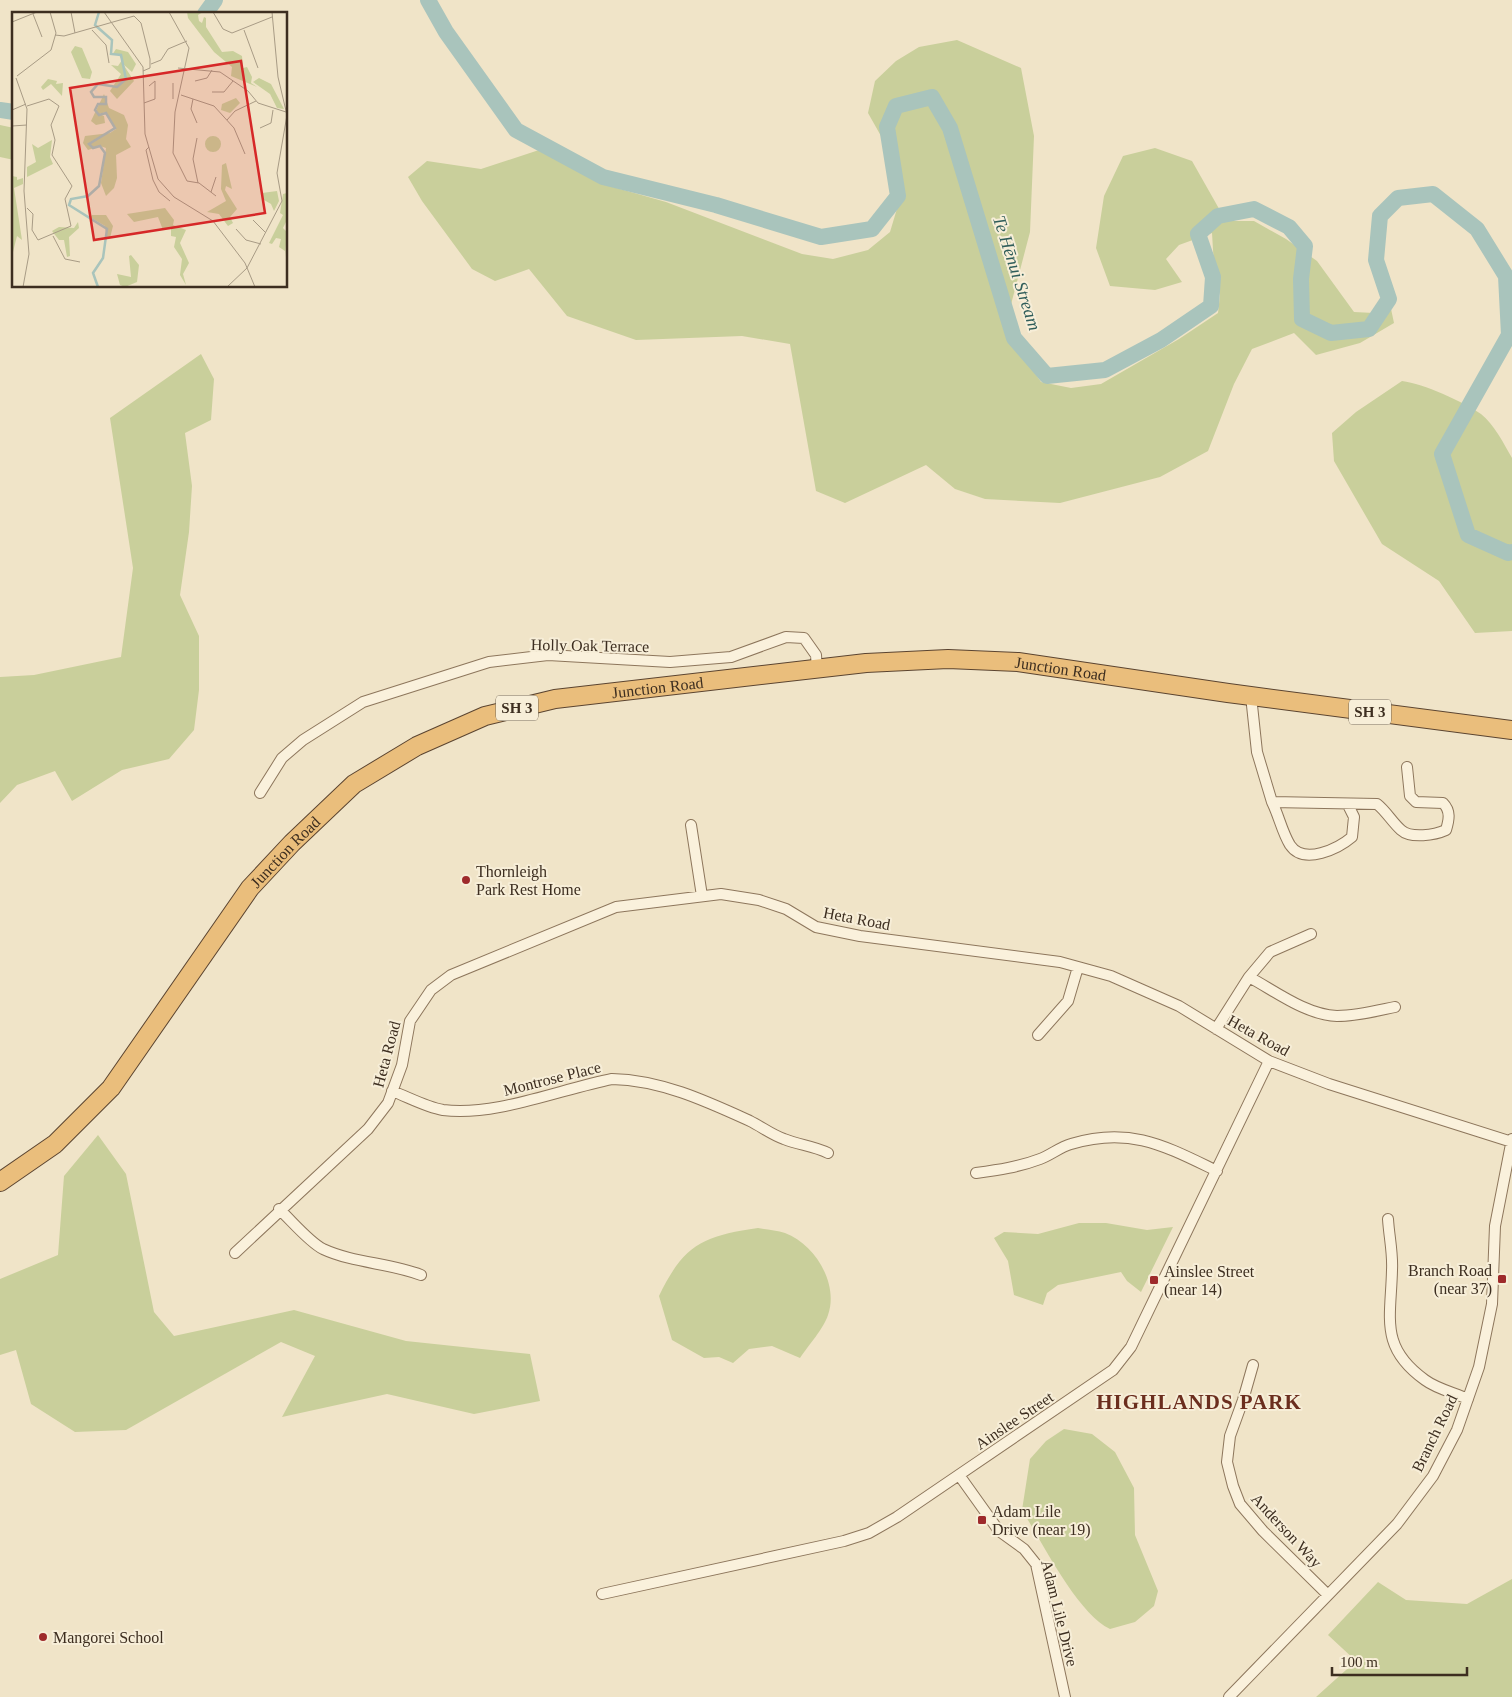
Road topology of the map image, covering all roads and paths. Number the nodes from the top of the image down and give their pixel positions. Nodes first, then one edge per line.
1 (817, 670) junction
2 (1251, 696) junction
3 (1512, 730) edge
4 (1407, 767) dead end
5 (260, 793) dead end
6 (1272, 802) junction
7 (1348, 805) junction
8 (691, 825) dead end
9 (702, 896) junction
10 (1311, 934) dead end
11 (1078, 967) junction
12 (1249, 977) junction
13 (1395, 1007) dead end
14 (1216, 1029) junction
15 (1038, 1035) dead end
16 (1269, 1061) junction
17 (392, 1092) junction
18 (1512, 1141) edge
19 (828, 1153) dead end
20 (1217, 1171) junction
21 (976, 1172) dead end
22 (0, 1182) edge
23 (279, 1209) junction
24 (1388, 1219) dead end
25 (234, 1253) dead end
26 (421, 1275) dead end
27 (1253, 1365) dead end
28 (1468, 1399) junction
29 (959, 1475) junction
30 (602, 1594) dead end
31 (1328, 1595) junction
32 (1065, 1697) edge
33 (1229, 1697) edge

1 - 2 highway, Junction Road / SH 3
1 - 5 street, Holly Oak Terrace
1 - 22 highway, Junction Road / SH 3
2 - 3 highway, Junction Road / SH 3
2 - 6 street
4 - 7 street
6 - 7 street
6 - 7 street
8 - 9 street
9 - 11 street, Heta Road
9 - 17 street, Heta Road
10 - 12 street
11 - 14 street, Heta Road
11 - 15 street
12 - 13 street
12 - 14 street
14 - 16 street, Heta Road
16 - 18 street, Heta Road
16 - 20 street, Ainslee Street
17 - 19 street, Montrose Place
17 - 23 street, Heta Road
18 - 28 street, Branch Road
20 - 21 street
20 - 29 street, Ainslee Street
23 - 25 street, Heta Road
23 - 26 street
24 - 28 street
27 - 31 street, Anderson Way
28 - 31 street, Branch Road
29 - 30 street, Ainslee Street
29 - 32 street, Adam Lile Drive
31 - 33 street, Branch Road

